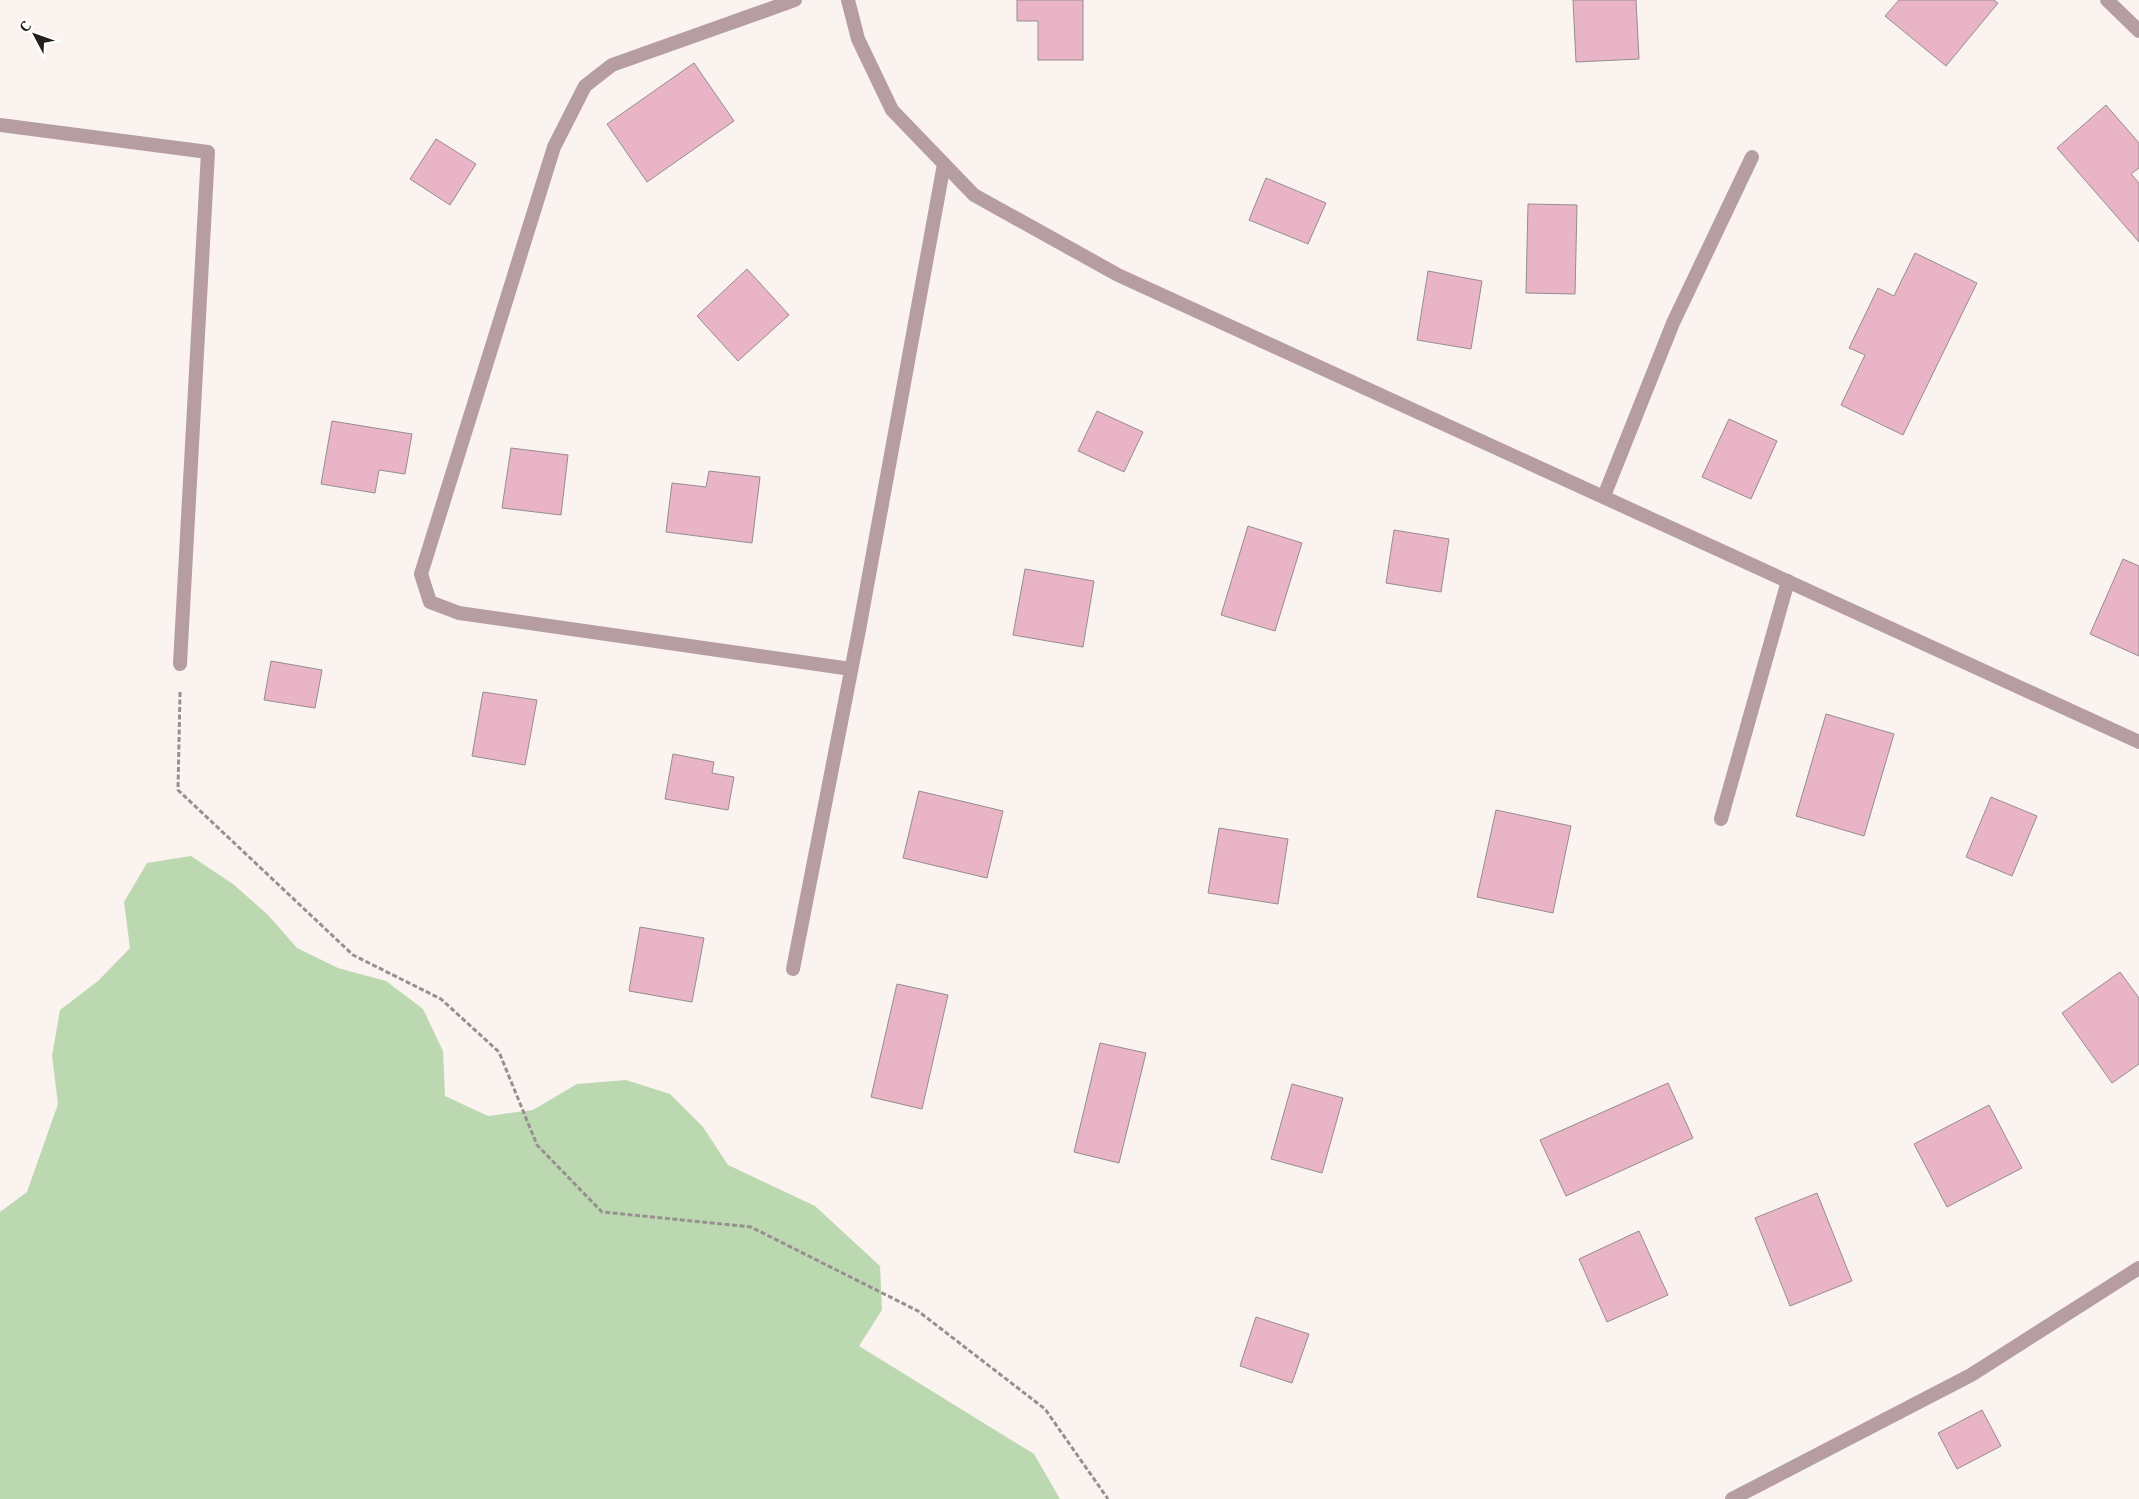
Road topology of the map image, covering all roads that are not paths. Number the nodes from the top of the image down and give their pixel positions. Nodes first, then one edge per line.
1 (795, 0) edge
2 (848, 0) edge
3 (2107, 0) edge
4 (2139, 31) edge
5 (0, 125) edge
6 (1752, 157) dead end
7 (944, 164) junction
8 (1604, 496) junction
9 (1788, 581) junction
10 (180, 664) road end
11 (851, 669) junction
12 (2139, 742) edge
13 (1721, 819) dead end
14 (793, 969) dead end
15 (2139, 1268) edge
16 (1732, 1499) edge

1 - 11 street
2 - 7 street
3 - 4 street
5 - 10 street
6 - 8 street
7 - 8 street
7 - 11 street
8 - 9 street
9 - 12 street
9 - 13 street
11 - 14 street
15 - 16 street

